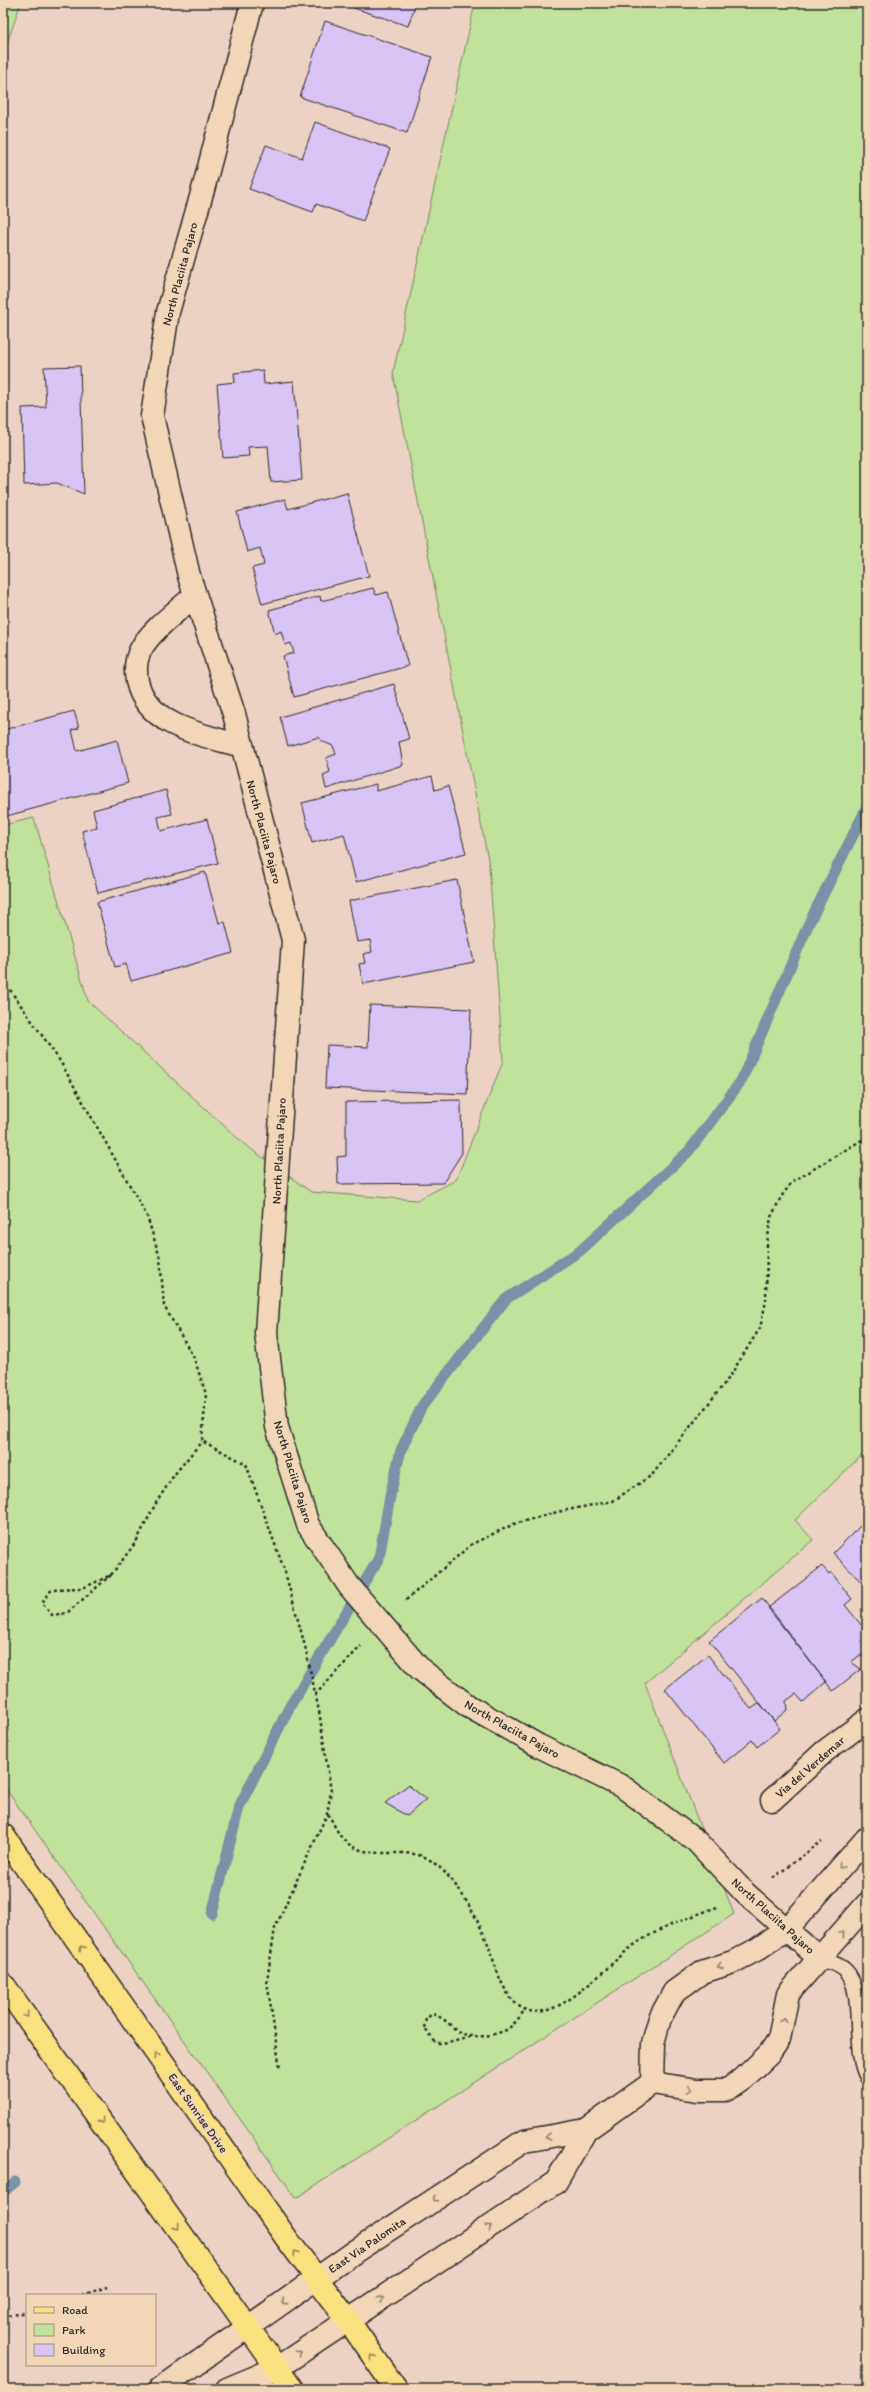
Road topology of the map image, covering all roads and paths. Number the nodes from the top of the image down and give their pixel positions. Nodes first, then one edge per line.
1 (252, 3) edge
2 (195, 595) junction
3 (242, 746) junction
4 (3, 980) edge
5 (867, 1137) edge
6 (202, 1441) junction
7 (111, 1575) junction
8 (406, 1600) dead end
9 (362, 1645) dead end
10 (314, 1695) junction
11 (867, 1720) edge
12 (772, 1800) dead end
13 (327, 1814) junction
14 (3, 1835) edge
15 (827, 1838) dead end
16 (867, 1838) edge
17 (766, 1883) dead end
18 (867, 1904) edge
19 (722, 1905) dead end
20 (787, 1929) junction
21 (820, 1959) junction
22 (3, 1984) edge
23 (525, 2009) junction
24 (470, 2037) junction
25 (280, 2069) dead end
26 (867, 2077) edge
27 (652, 2083) junction
28 (586, 2130) junction
29 (316, 2279) junction
30 (107, 2287) dead end
31 (85, 2294) edge
32 (26, 2312) edge
33 (3, 2317) edge
34 (348, 2320) junction
35 (248, 2328) junction
36 (277, 2368) junction
37 (160, 2389) edge
38 (227, 2389) edge
39 (292, 2389) edge
40 (396, 2389) edge

1 - 2 street, North Placiita Pajaro
2 - 3 street, North Placiita Pajaro
2 - 3 street
3 - 20 street, North Placiita Pajaro
4 - 6 path
5 - 8 path
6 - 7 path
6 - 10 path
7 - 7 path
9 - 10 path
10 - 13 path
11 - 12 street, Via del Verdemar
13 - 23 path
13 - 25 path
29 -> 14 main road, East Sunrise Drive
15 - 17 path
16 -> 20 street
21 -> 18 street
19 - 23 path
20 - 21 street, North Placiita Pajaro
20 -> 27 street
21 - 26 lane
27 -> 21 street
22 -> 35 main road
23 - 24 path
24 - 24 path
27 - 28 street, East Via Palomita
28 -> 29 street, East Via Palomita
34 -> 28 street, East Via Palomita
29 - 34 main road, East Sunrise Drive
29 -> 35 street, East Via Palomita
30 - 31 path
32 - 33 path
36 -> 34 street, East Via Palomita
40 -> 34 main road, East Sunrise Drive
35 - 36 main road
35 - 37 street, East Via Palomita
36 - 38 street, East Via Palomita
36 - 39 main road

